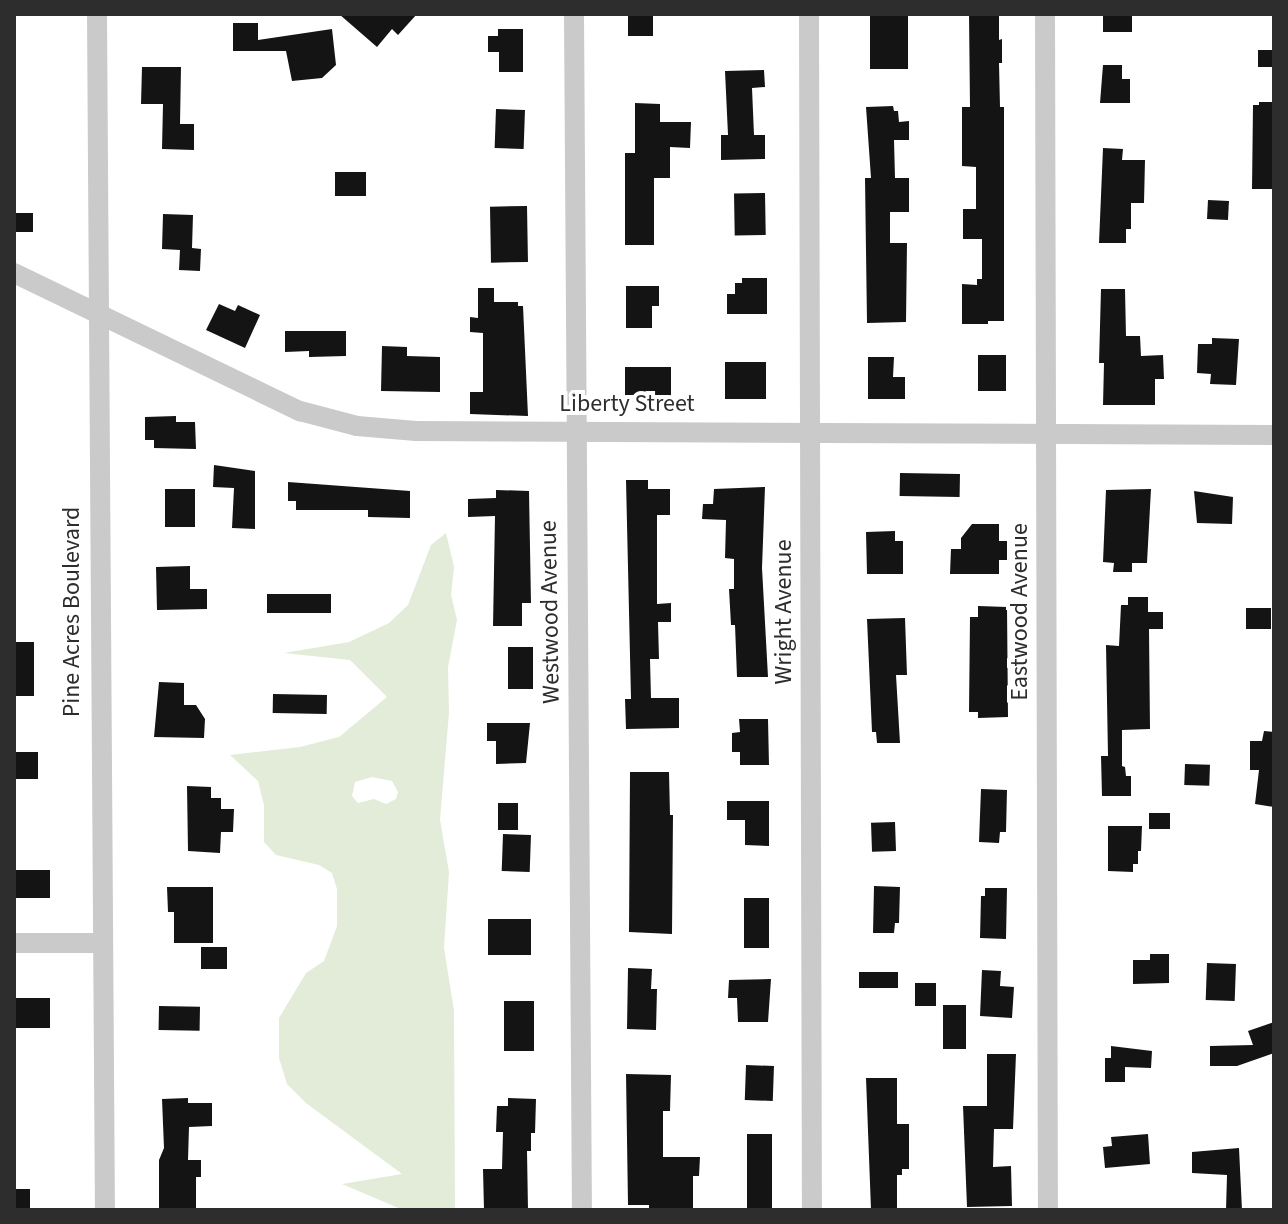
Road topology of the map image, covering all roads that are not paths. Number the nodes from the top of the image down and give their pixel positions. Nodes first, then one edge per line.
1 (97, 14) edge
2 (574, 14) edge
3 (809, 14) edge
4 (1045, 14) edge
5 (14, 273) edge
6 (96, 313) junction
7 (574, 430) junction
8 (809, 432) junction
9 (1045, 433) junction
10 (1274, 435) edge
11 (14, 943) edge
12 (101, 943) junction
13 (105, 1210) edge
14 (582, 1210) edge
15 (812, 1210) edge
16 (1048, 1210) edge

1 - 6 street, Pine Acres Boulevard
2 - 7 street, Westwood Avenue
3 - 8 street, Wright Avenue
4 - 9 street, Eastwood Avenue
5 - 6 street, Liberty Street
6 - 7 street, Liberty Street
6 - 12 street, Pine Acres Boulevard
7 - 8 street, Liberty Street
7 - 14 street, Westwood Avenue
8 - 9 street, Liberty Street
8 - 15 street, Wright Avenue
9 - 10 street, Liberty Street
9 - 16 street, Eastwood Avenue
11 - 12 street
12 - 13 street, Pine Acres Boulevard

